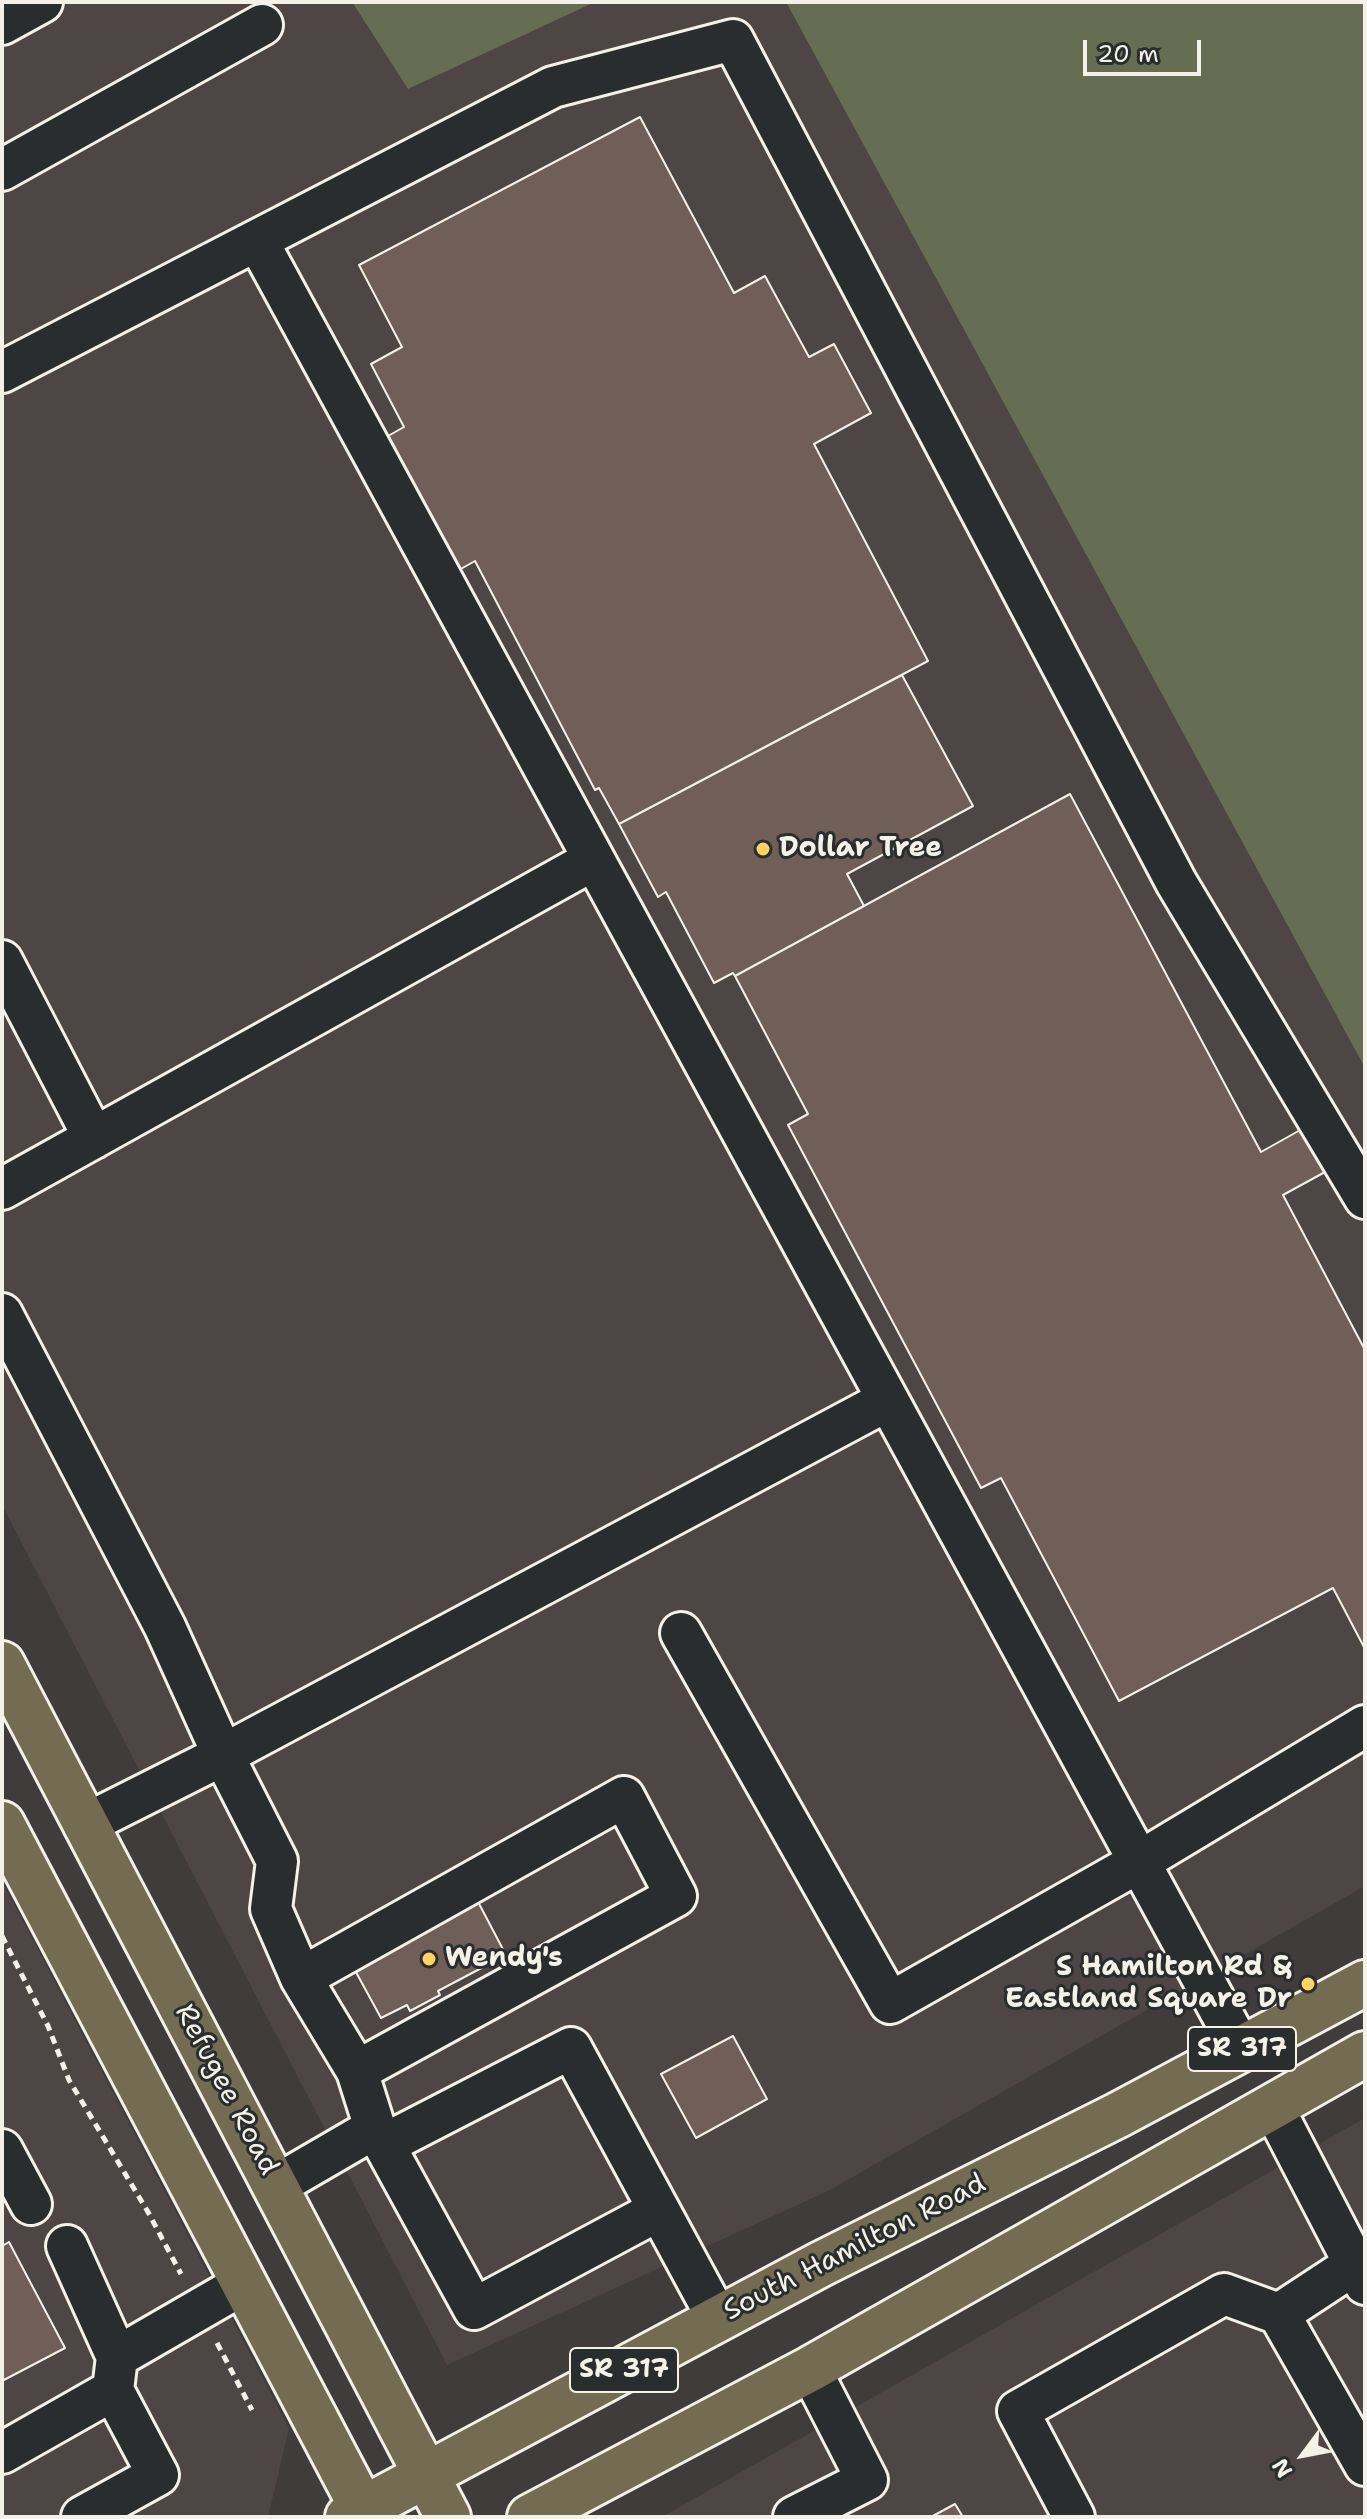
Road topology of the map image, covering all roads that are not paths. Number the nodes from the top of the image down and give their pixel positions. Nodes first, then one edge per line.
1 (42, 2) edge
2 (2, 24) edge
3 (262, 25) dead end
4 (2, 170) edge
5 (257, 240) junction
6 (2, 372) edge
7 (593, 860) junction
8 (2, 961) edge
9 (94, 1138) junction
10 (2, 1189) edge
11 (1365, 1198) edge
12 (2, 1314) edge
13 (888, 1400) junction
14 (681, 1633) dead end
15 (2, 1664) edge
16 (1365, 1726) edge
17 (223, 1755) junction
18 (84, 1825) junction
19 (8, 1852) edge
20 (1139, 1862) junction
21 (301, 1978) junction
22 (1365, 1983) edge
23 (1241, 2049) junction
24 (1365, 2054) edge
25 (357, 2071) junction
26 (1273, 2107) junction
27 (380, 2136) junction
28 (2, 2150) edge
29 (277, 2185) junction
30 (31, 2204) dead end
31 (659, 2210) junction
32 (67, 2246) dead end
33 (1360, 2274) edge
34 (245, 2283) junction
35 (1279, 2314) junction
36 (718, 2319) junction
37 (810, 2369) junction
38 (115, 2374) junction
39 (1360, 2446) edge
40 (2, 2453) edge
41 (427, 2476) junction
42 (359, 2514) edge
43 (82, 2517) edge
44 (448, 2517) edge
45 (530, 2517) edge
46 (794, 2517) edge
47 (1074, 2517) edge

1 - 2 lane
3 - 4 lane
5 - 6 lane
5 - 7 lane
5 - 11 lane
7 - 9 lane
7 - 13 lane
8 - 9 lane
9 - 10 lane
12 - 17 lane
13 - 17 lane
13 - 20 lane
14 - 20 lane
15 - 18 main road, Refugee Road
16 - 20 lane
17 - 18 lane
17 - 21 lane
18 - 29 main road, Refugee Road
19 - 34 main road
20 - 23 lane
21 - 25 lane
21 - 25 lane
22 - 23 main road, South Hamilton Road / SR 317
23 - 36 main road, South Hamilton Road / SR 317
24 - 26 main road, SR 317
25 - 27 lane
26 - 33 lane
26 - 37 main road, SR 317
27 - 29 lane
27 - 31 lane
27 - 31 lane
28 - 30 lane
29 - 41 main road, Refugee Road
31 - 36 lane
32 - 38 lane
33 - 35 lane
34 - 38 lane
34 - 42 main road
35 - 39 lane
35 - 47 lane
36 - 41 main road, South Hamilton Road / SR 317
37 - 45 main road, SR 317
37 - 46 lane
38 - 40 lane
38 - 43 lane
41 - 42 main road, South Hamilton Road / SR 317
41 - 44 main road, Refugee Road

